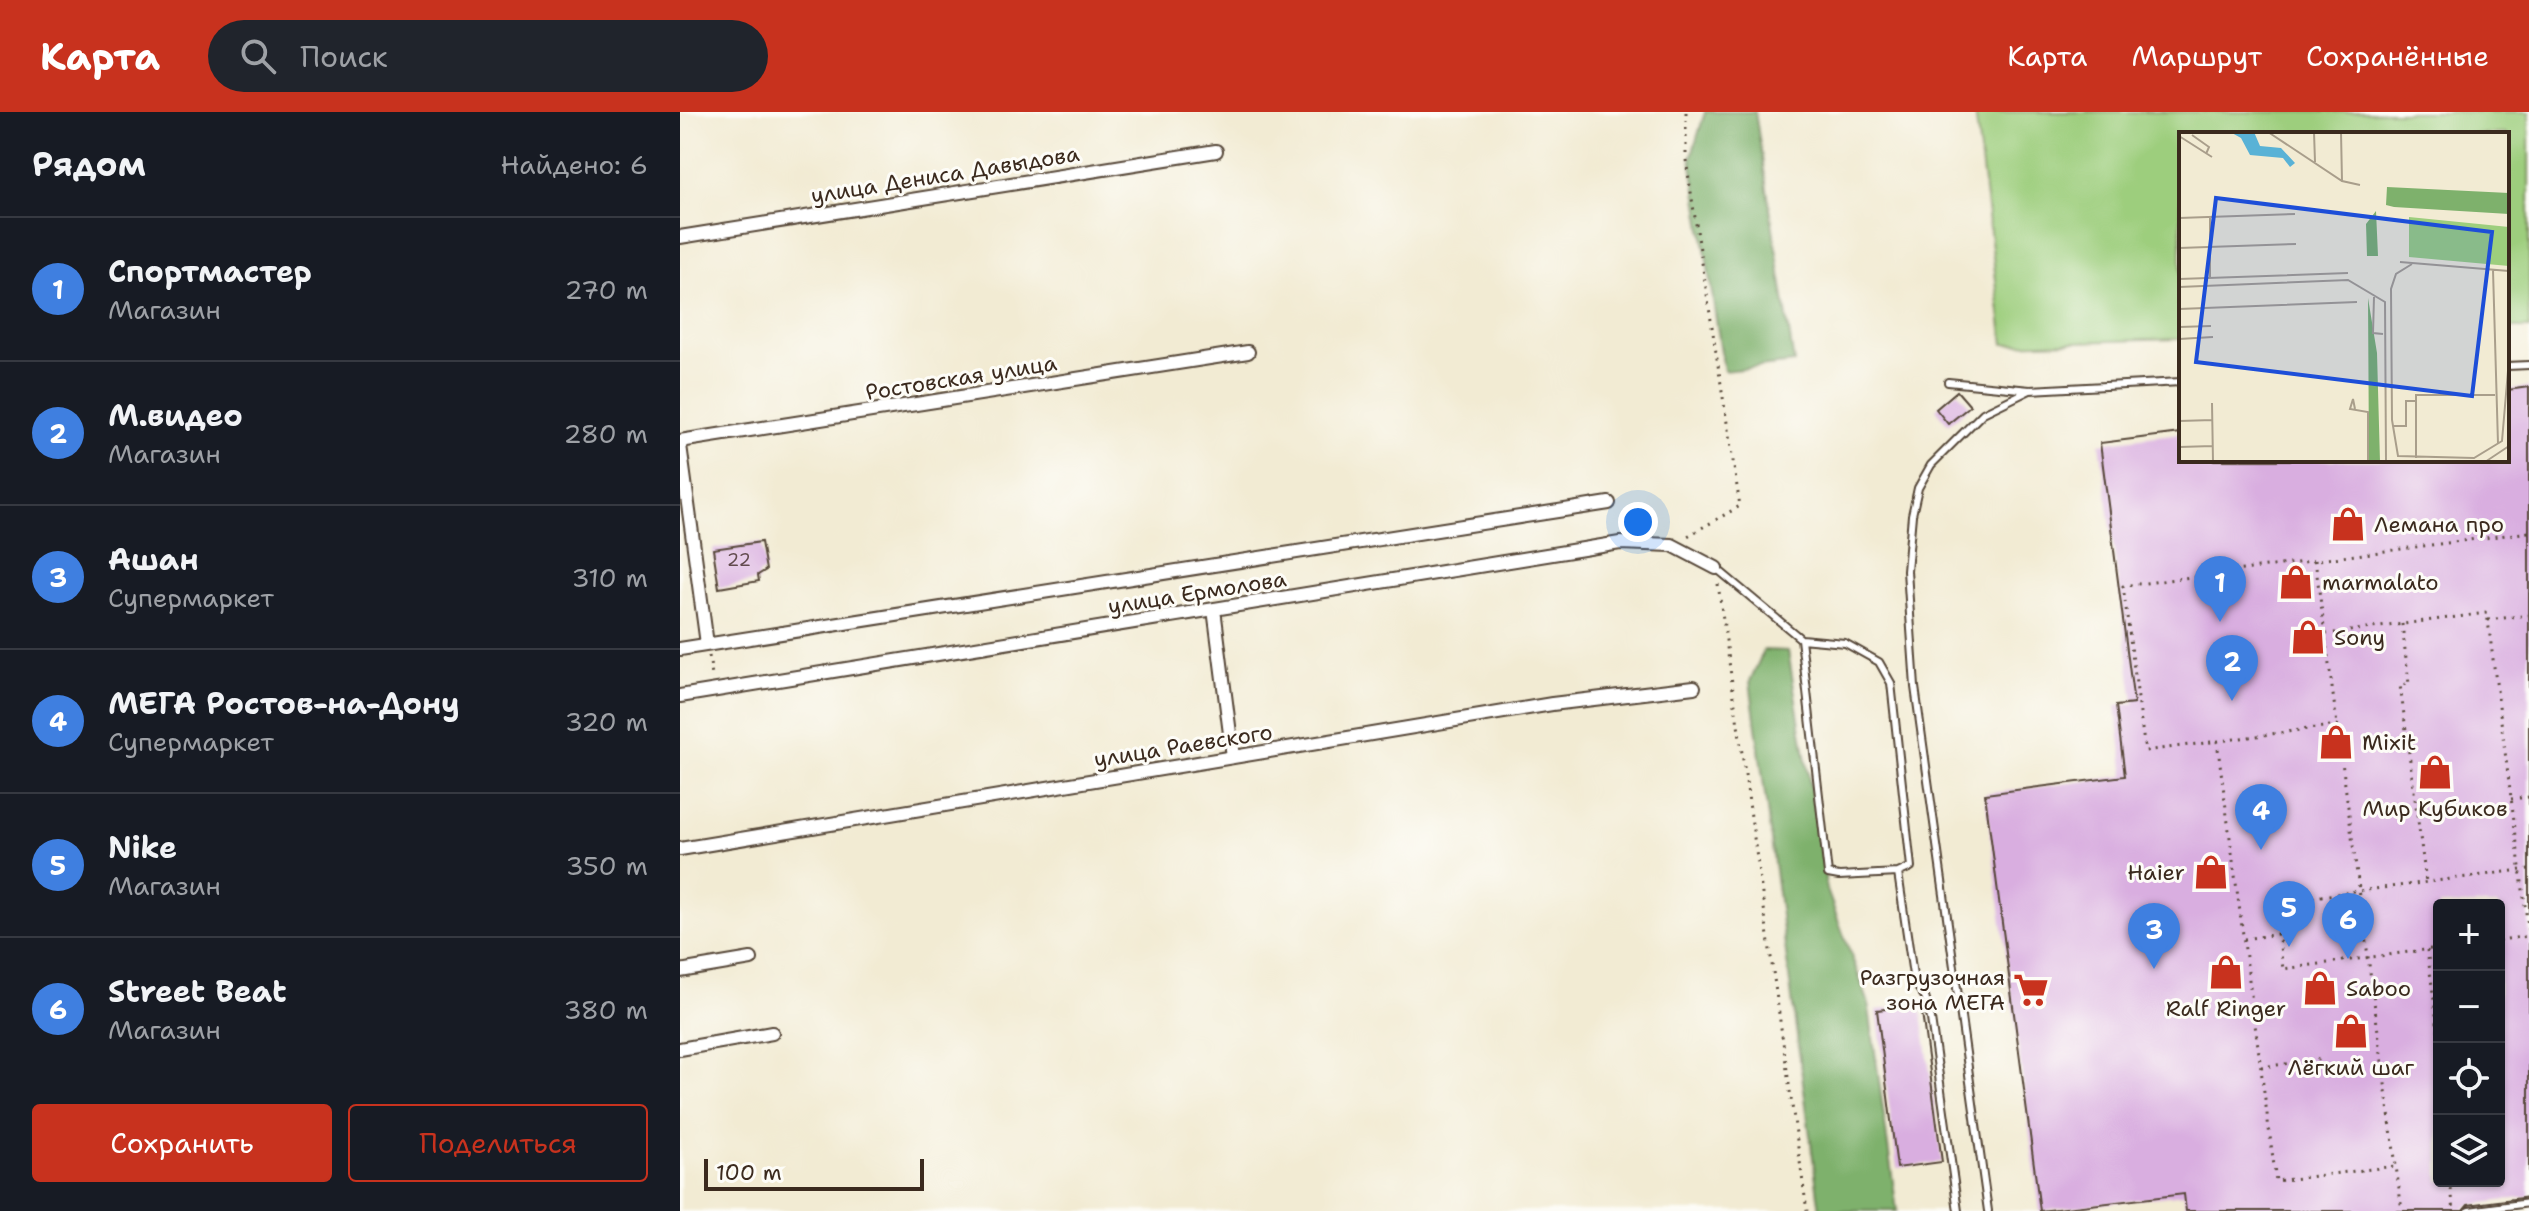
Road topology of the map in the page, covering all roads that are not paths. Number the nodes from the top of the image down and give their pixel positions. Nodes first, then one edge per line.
1 (1216, 151) dead end
2 (680, 237) edge
3 (1248, 352) dead end
4 (2529, 365) edge
5 (2509, 366) edge
6 (1948, 382) dead end
7 (2179, 382) edge
8 (2030, 390) junction
9 (680, 443) edge
10 (1609, 503) dead end
11 (1716, 568) joint
12 (1214, 609) junction
13 (1801, 639) junction
14 (707, 644) junction
15 (680, 649) edge
16 (1694, 687) dead end
17 (680, 696) edge
18 (1233, 757) junction
19 (680, 849) edge
20 (1898, 873) junction
21 (751, 959) dead end
22 (680, 971) edge
23 (772, 1033) dead end
24 (680, 1049) edge
25 (2529, 1203) edge
26 (1958, 1211) edge
27 (1988, 1211) edge
28 (2469, 1211) edge

1 - 2 street, улица Дениса Давыдова
3 - 9 street, Ростовская улица
4 - 5 lane
6 - 8 lane
7 - 8 lane
8 - 27 lane
9 - 14 street
10 - 14 street, улица Ермолова
11 - 12 street, улица Ермолова
11 - 13 lane
12 - 17 street, улица Ермолова
12 - 18 street
13 - 20 lane
13 - 20 lane
14 - 15 street, улица Ермолова
16 - 18 street, улица Раевского
18 - 19 street, улица Раевского
20 - 26 lane
21 - 22 street
23 - 24 street
25 - 28 lane

